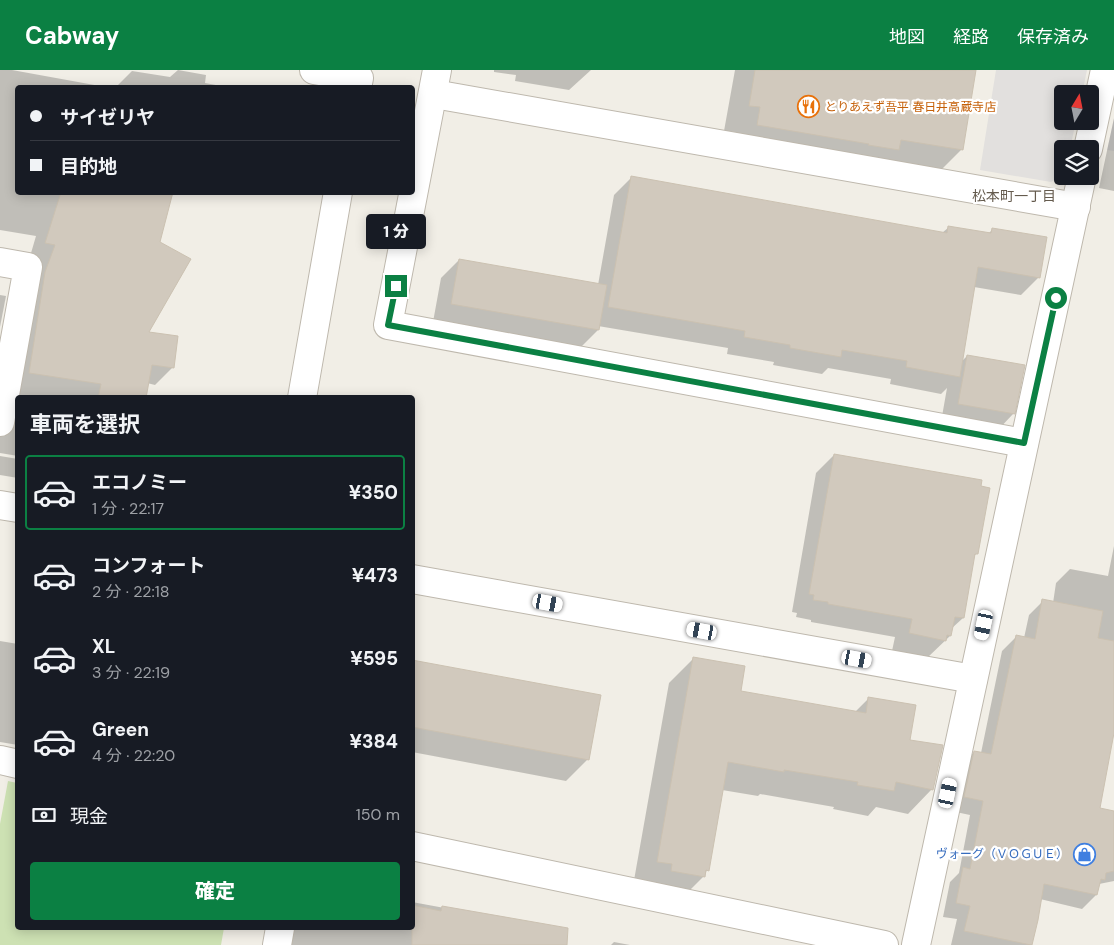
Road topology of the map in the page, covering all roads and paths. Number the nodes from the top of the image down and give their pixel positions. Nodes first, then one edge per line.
1 (314, 70) edge
2 (1105, 70) edge
3 (435, 82) edge
4 (358, 85) edge
5 (1090, 140) edge
6 (415, 185) edge
7 (1080, 185) edge
8 (337, 195) edge
9 (413, 195) edge
10 (1076, 207) junction
11 (0, 262) edge
12 (303, 395) edge
13 (0, 422) edge
14 (1024, 443) junction
15 (0, 505) edge
16 (15, 508) edge
17 (415, 580) edge
18 (973, 679) junction
19 (0, 760) edge
20 (15, 763) edge
21 (415, 847) edge
22 (280, 930) edge
23 (277, 945) edge
24 (884, 945) edge
25 (916, 945) edge

1 - 4 street
2 - 5 street
3 - 6 street
3 - 10 street
7 - 10 street
8 - 12 street
9 - 14 street
10 - 14 street
11 - 13 street
14 - 18 street
15 - 16 street
17 - 18 street
18 - 25 street
19 - 20 street
21 - 24 street
22 - 23 street

